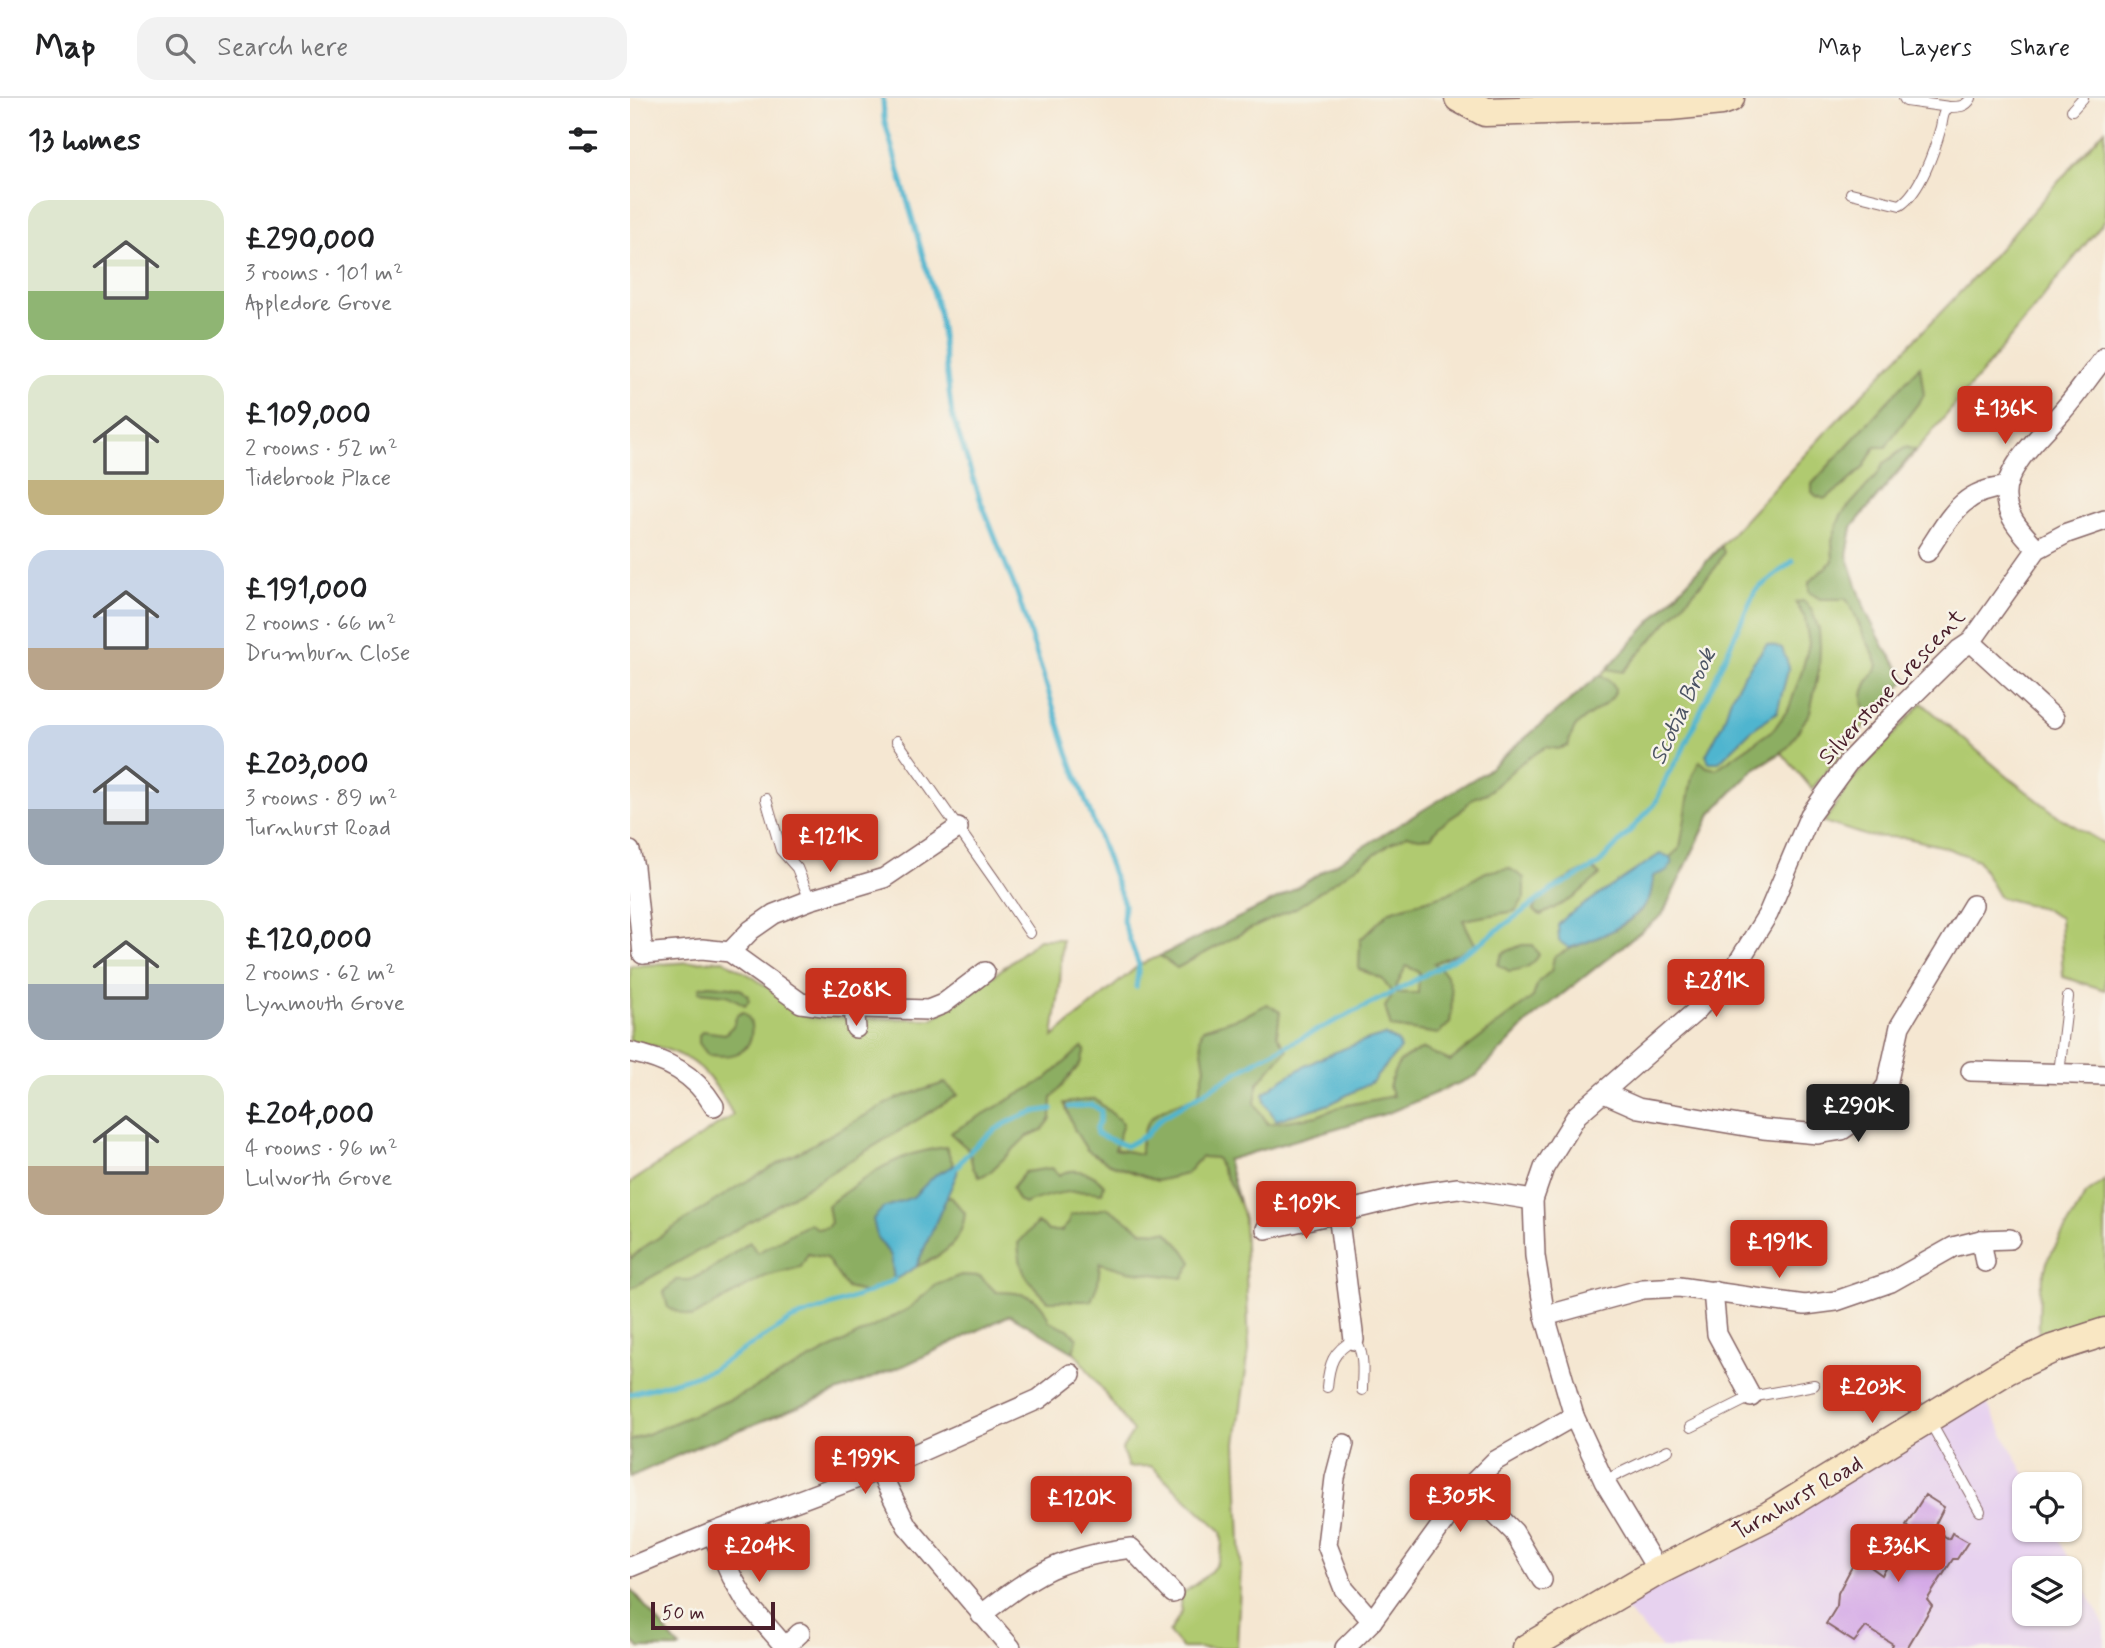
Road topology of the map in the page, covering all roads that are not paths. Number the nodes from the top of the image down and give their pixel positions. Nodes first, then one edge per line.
1 (1459, 98) edge
2 (1730, 98) edge
3 (1904, 98) edge
4 (1971, 98) edge
5 (2082, 98) edge
6 (1949, 107) junction
7 (2072, 110) dead end
8 (1851, 193) dead end
9 (2105, 357) edge
10 (2006, 487) junction
11 (2105, 520) edge
12 (2037, 549) junction
13 (1927, 552) dead end
14 (1971, 642) junction
15 (2054, 718) dead end
16 (897, 741) dead end
17 (766, 799) dead end
18 (958, 828) junction
19 (630, 850) edge
20 (810, 900) junction
21 (1973, 905) dead end
22 (1030, 933) dead end
23 (730, 952) junction
24 (636, 959) edge
25 (985, 972) dead end
26 (2068, 998) dead end
27 (854, 1007) junction
28 (856, 1028) dead end
29 (630, 1052) edge
30 (1971, 1070) dead end
31 (2059, 1073) junction
32 (2105, 1074) edge
33 (1604, 1093) junction
34 (714, 1106) dead end
35 (1533, 1200) junction
36 (1338, 1213) junction
37 (1266, 1229) dead end
38 (2010, 1239) dead end
39 (1981, 1240) junction
40 (1985, 1262) dead end
41 (1713, 1291) junction
42 (1545, 1316) junction
43 (2105, 1332) edge
44 (1354, 1340) junction
45 (1071, 1374) dead end
46 (1814, 1385) dead end
47 (1327, 1387) dead end
48 (1362, 1391) dead end
49 (1751, 1397) junction
50 (1574, 1416) junction
51 (1928, 1418) junction
52 (1691, 1427) dead end
53 (1344, 1444) dead end
54 (1668, 1450) dead end
55 (879, 1470) junction
56 (1604, 1481) junction
57 (1469, 1487) junction
58 (1980, 1511) dead end
59 (712, 1533) junction
60 (630, 1567) edge
61 (1532, 1572) dead end
62 (1658, 1572) junction
63 (1173, 1593) dead end
64 (981, 1615) junction
65 (1372, 1621) junction
66 (800, 1633) dead end
67 (786, 1648) edge
68 (1011, 1648) edge
69 (1345, 1648) edge
70 (1527, 1648) edge

1 - 2 street
3 - 6 lane
4 - 6 lane
5 - 7 lane
6 - 8 lane
9 - 10 street
10 - 12 street
10 - 13 street
11 - 12 street, Silverstone Crescent
12 - 14 street, Silverstone Crescent
14 - 15 street
14 - 33 street, Silverstone Crescent
16 - 18 lane
17 - 20 lane
18 - 20 street
18 - 22 lane
19 - 24 street
20 - 23 street
21 - 33 street
23 - 24 street
23 - 27 street
25 - 27 street
26 - 31 lane
27 - 28 street
29 - 34 street
30 - 31 street
31 - 32 street
33 - 35 street, Silverstone Crescent
35 - 36 street
35 - 42 street, Silverstone Crescent
36 - 37 street
36 - 44 street
38 - 39 street
39 - 40 street
39 - 41 street
41 - 42 street
41 - 49 street
42 - 50 street, Silverstone Crescent
43 - 51 street, Turnhurst Road
44 - 47 lane
44 - 48 lane
45 - 55 street
46 - 49 lane
49 - 52 lane
50 - 56 street, Silverstone Crescent
50 - 57 street
51 - 58 lane
51 - 62 street, Turnhurst Road
53 - 65 street
54 - 56 lane
55 - 59 street
55 - 64 street
56 - 62 street, Silverstone Crescent
57 - 61 street
57 - 65 street
59 - 60 street
59 - 67 street
62 - 70 street, Turnhurst Road
63 - 64 street
64 - 68 street
65 - 69 street
66 - 67 street

